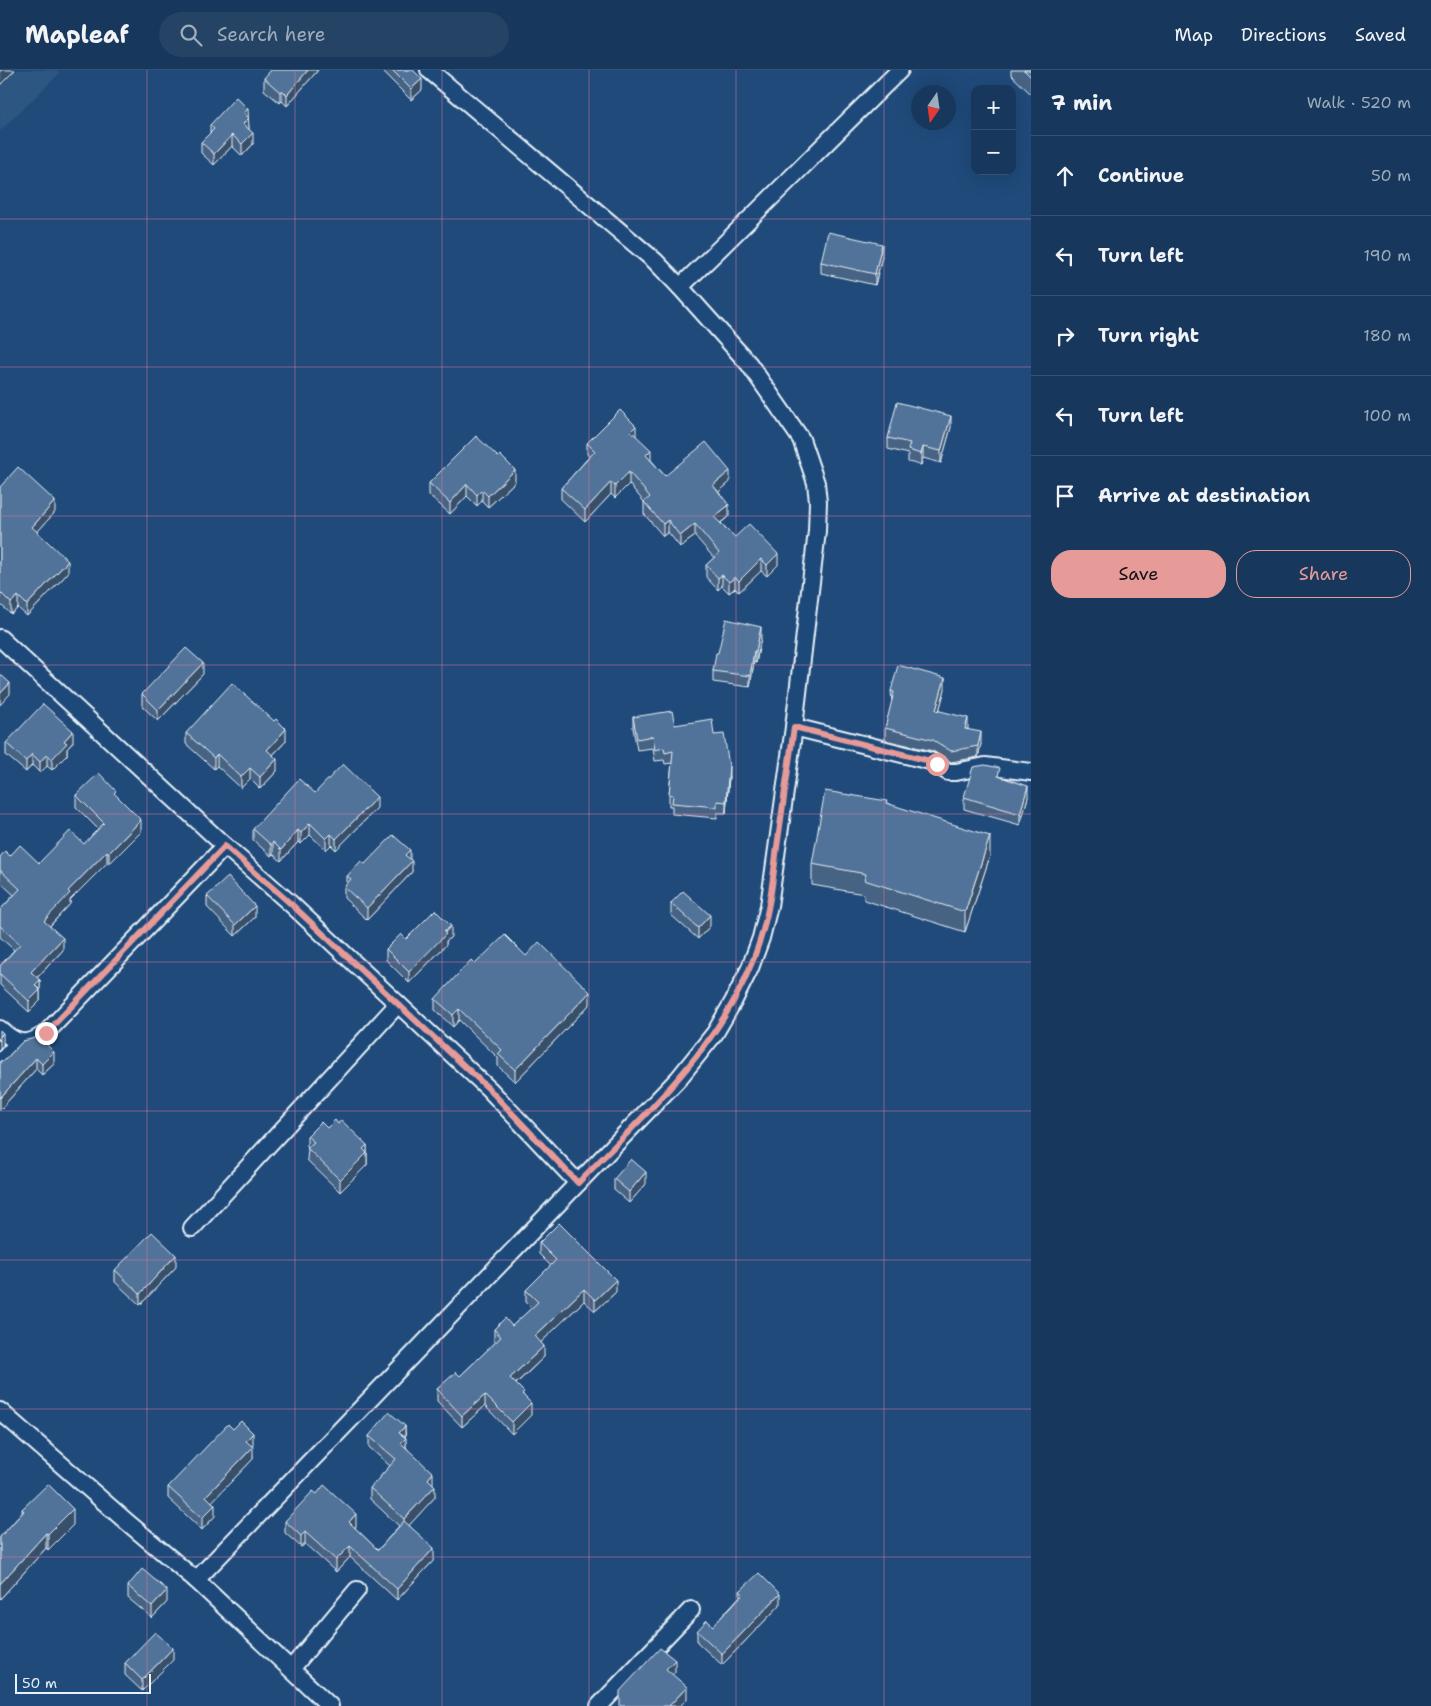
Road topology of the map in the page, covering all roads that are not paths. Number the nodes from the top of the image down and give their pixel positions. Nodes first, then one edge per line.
1 (429, 70) edge
2 (900, 70) edge
3 (680, 287) junction
4 (0, 638) edge
5 (794, 727) junction
6 (1031, 772) edge
7 (225, 846) junction
8 (398, 1004) junction
9 (0, 1029) edge
10 (19, 1042) junction
11 (0, 1063) edge
12 (578, 1183) junction
13 (192, 1228) dead end
14 (0, 1411) edge
15 (196, 1580) junction
16 (357, 1590) dead end
17 (691, 1610) dead end
18 (292, 1669) junction
19 (330, 1706) edge
20 (599, 1706) edge

1 - 3 street
2 - 3 street
3 - 5 street
4 - 7 street
5 - 6 street
5 - 12 street
7 - 8 street
7 - 10 street
8 - 12 street
8 - 13 street
9 - 10 street
10 - 11 street
12 - 15 street
14 - 15 street
15 - 18 street
16 - 18 street
17 - 20 street
18 - 19 street

